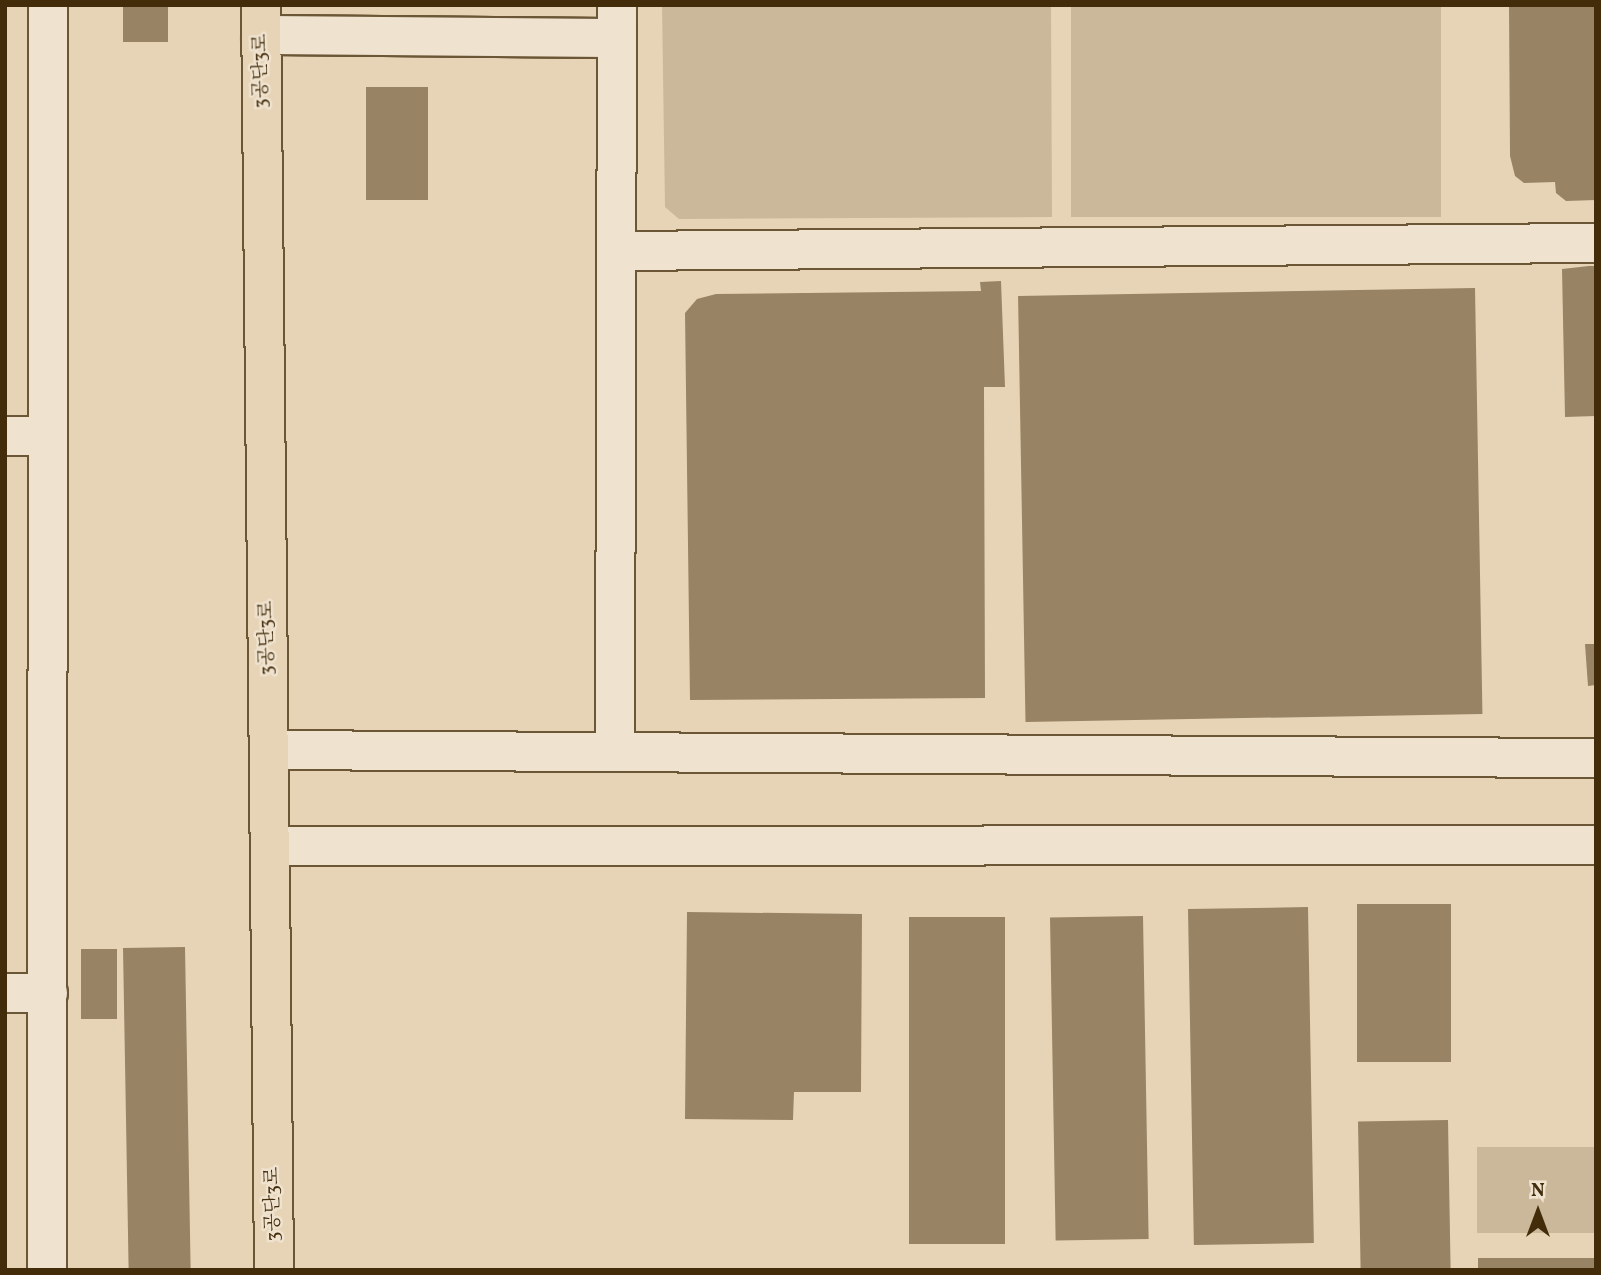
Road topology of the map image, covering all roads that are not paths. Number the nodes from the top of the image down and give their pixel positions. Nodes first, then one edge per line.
1 (48, 5) edge
2 (261, 20) edge
3 (617, 22) edge
4 (1596, 243) edge
5 (617, 251) junction
6 (5, 436) edge
7 (48, 436) junction
8 (269, 750) junction
9 (615, 752) junction
10 (1596, 758) edge
11 (1596, 845) edge
12 (270, 846) junction
13 (5, 993) edge
14 (48, 993) junction
15 (47, 1270) edge
16 (275, 1270) edge

1 - 7 lane
2 - 3 lane
2 - 8 main road, 3공단3로
3 - 5 lane
4 - 5 lane
5 - 9 lane
6 - 7 lane
7 - 14 lane
8 - 9 lane
8 - 12 main road, 3공단3로
9 - 10 lane
11 - 12 lane
12 - 16 main road, 3공단3로
13 - 14 lane
14 - 15 lane

